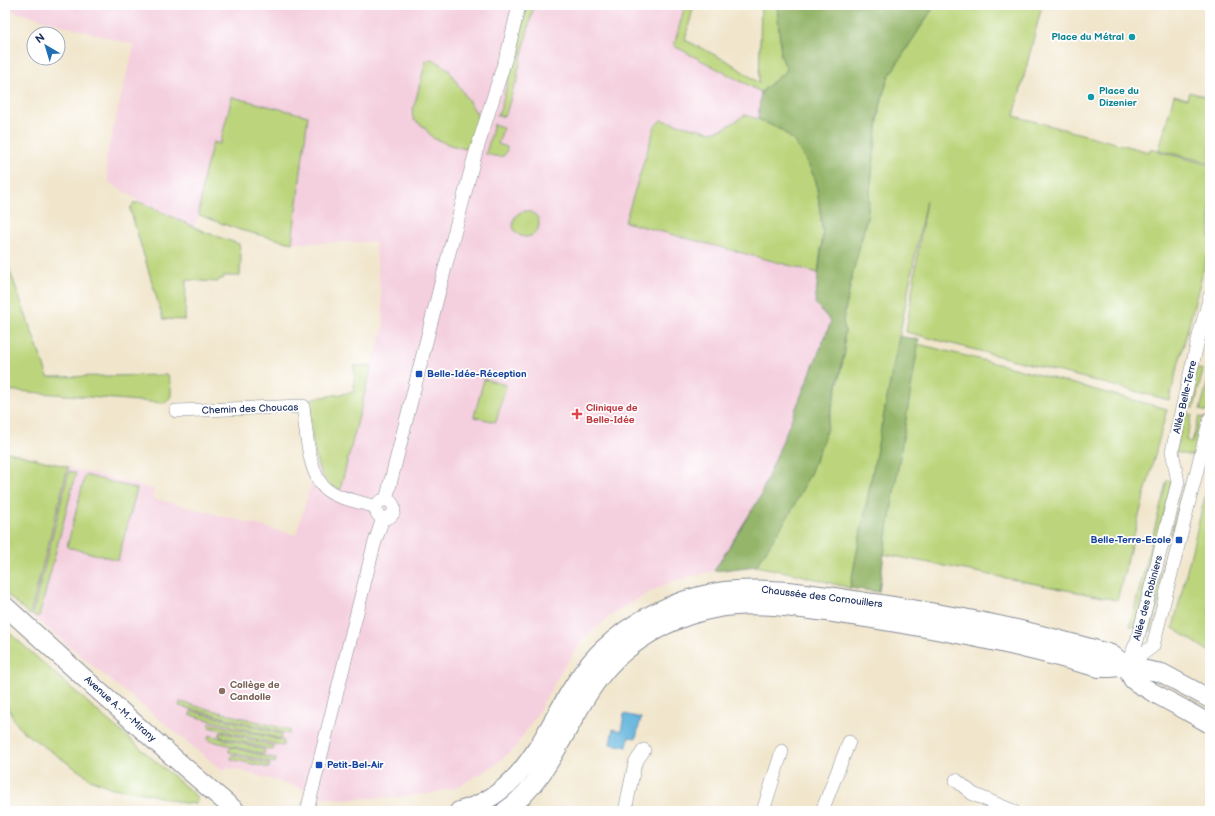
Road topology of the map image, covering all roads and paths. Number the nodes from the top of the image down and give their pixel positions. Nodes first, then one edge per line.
1 (519, 5) edge
2 (1210, 296) edge
3 (176, 411) dead end
4 (1210, 418) edge
5 (1172, 451) joint
6 (382, 509) junction
7 (5, 606) edge
8 (1126, 666) junction
9 (1210, 699) edge
10 (1210, 724) edge
11 (849, 742) dead end
12 (644, 750) dead end
13 (782, 751) dead end
14 (956, 780) dead end
15 (504, 788) junction
16 (515, 808) edge
17 (236, 811) edge
18 (307, 811) edge
19 (459, 811) edge
20 (625, 811) edge
21 (763, 811) edge
22 (822, 811) edge
23 (1013, 811) edge

1 - 6 street
2 - 5 street, Allée Belle-Terre
3 - 6 street, Chemin des Choucas
4 - 8 street, Allée des Robiniers
5 - 8 street, Allée des Robiniers
6 - 18 street
7 - 17 street, Avenue A.-M.-Mirany
8 - 9 street, Chaussée des Cornouillers
8 - 10 street, Chaussée des Cornouillers
8 - 15 street, Chaussée des Cornouillers
8 - 16 street, Chaussée des Cornouillers
11 - 22 street
12 - 20 street
13 - 21 street
14 - 23 street
15 - 16 street
15 - 19 street, Chaussée des Cornouillers

